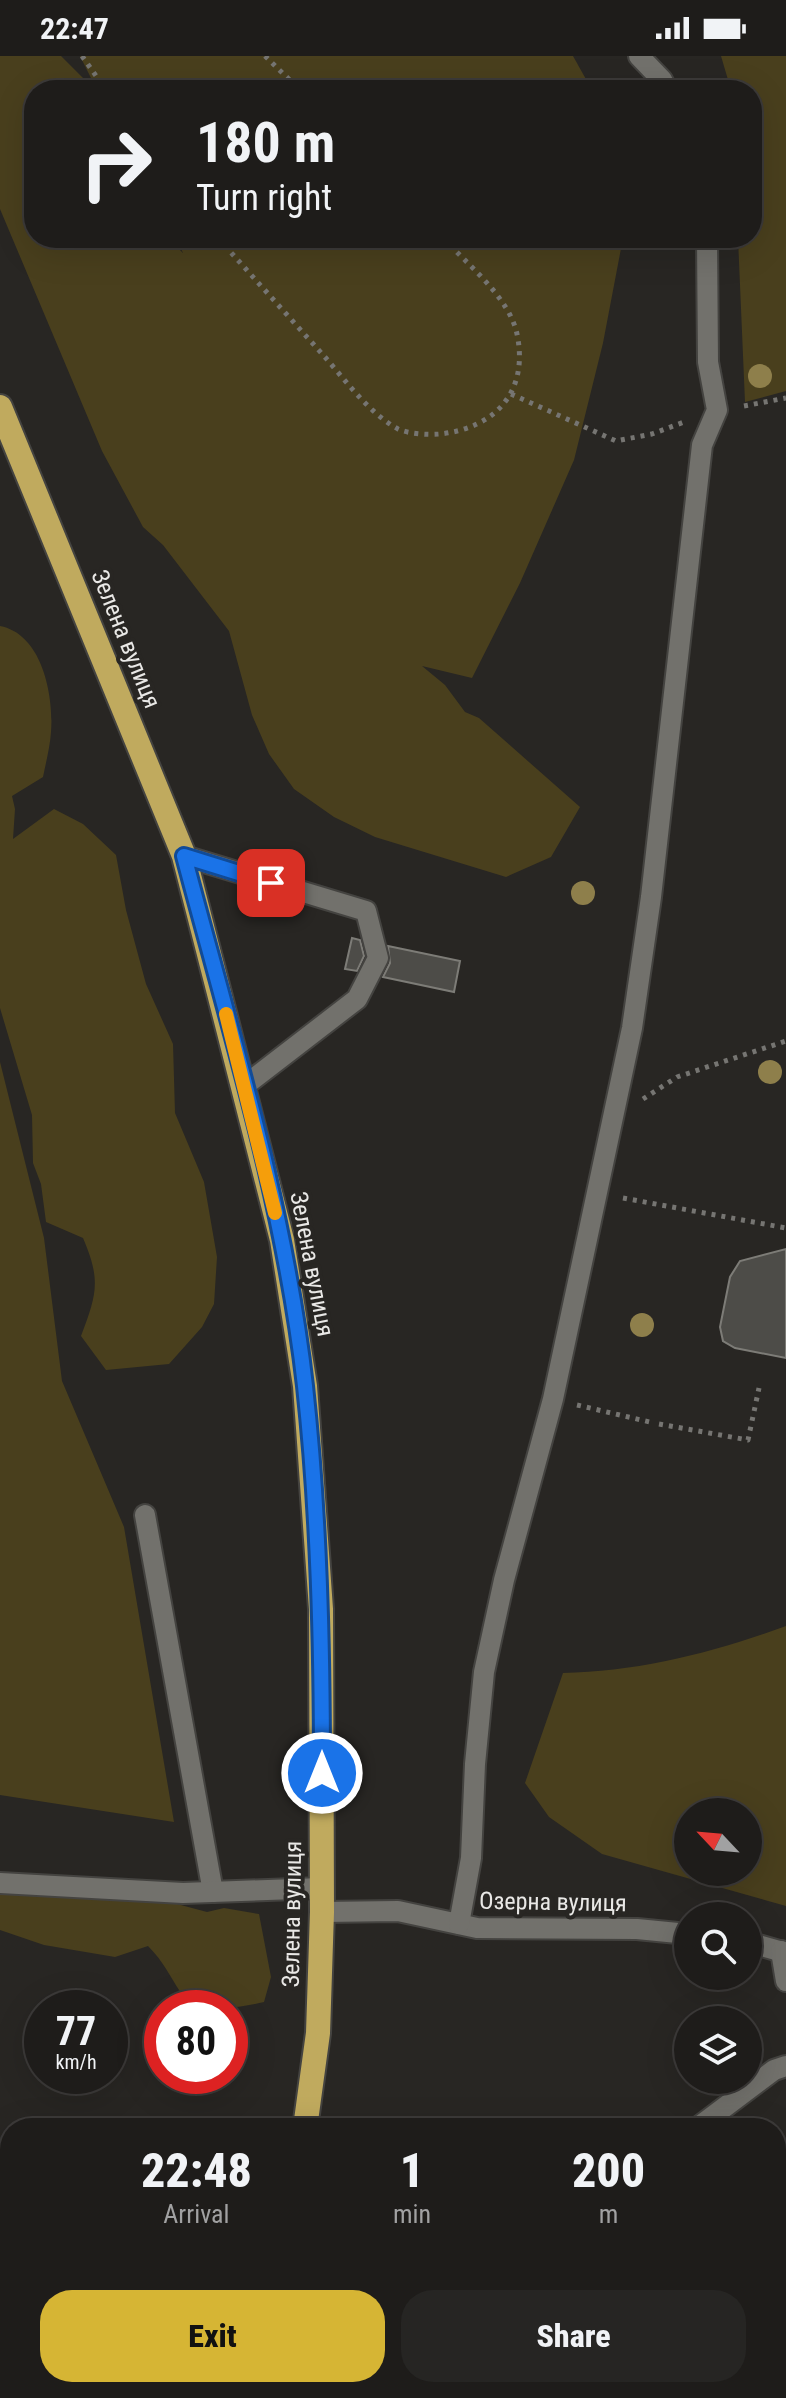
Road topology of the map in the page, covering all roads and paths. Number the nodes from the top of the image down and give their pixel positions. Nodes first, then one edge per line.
1 (82, 56) edge
2 (265, 56) edge
3 (639, 56) edge
4 (99, 80) edge
5 (290, 80) edge
6 (662, 80) edge
7 (227, 248) edge
8 (452, 248) edge
9 (707, 248) edge
10 (511, 394) junction
11 (786, 398) edge
12 (0, 407) edge
13 (717, 410) junction
14 (184, 856) junction
15 (786, 1041) edge
16 (244, 1086) junction
17 (612, 1118) junction
18 (599, 1193) junction
19 (786, 1228) edge
20 (759, 1388) dead end
21 (553, 1399) junction
22 (145, 1515) dead end
23 (0, 1883) edge
24 (213, 1892) junction
25 (322, 1900) junction
26 (459, 1924) junction
27 (674, 1933) edge
28 (762, 1946) edge
29 (783, 1952) edge
30 (786, 1981) edge
31 (786, 2066) edge
32 (306, 2118) edge
33 (710, 2118) edge

1 - 4 path
2 - 5 path
3 - 6 street
7 - 10 path
8 - 10 path
9 - 13 street
10 - 13 path
11 - 13 path
12 - 14 highway, Зелена вулиця
13 - 17 street
14 - 16 highway, Зелена вулиця
14 - 16 street
15 - 17 path
16 - 25 highway, Зелена вулиця
17 - 18 street
18 - 19 path
18 - 21 street
20 - 21 path
21 - 26 street
22 - 24 street
23 - 24 street, Озерна вулиця
24 - 25 street, Озерна вулиця
25 - 26 street, Озерна вулиця
25 - 32 highway, Зелена вулиця
26 - 27 street, Озерна вулиця
28 - 29 street
29 - 30 street
31 - 33 street

